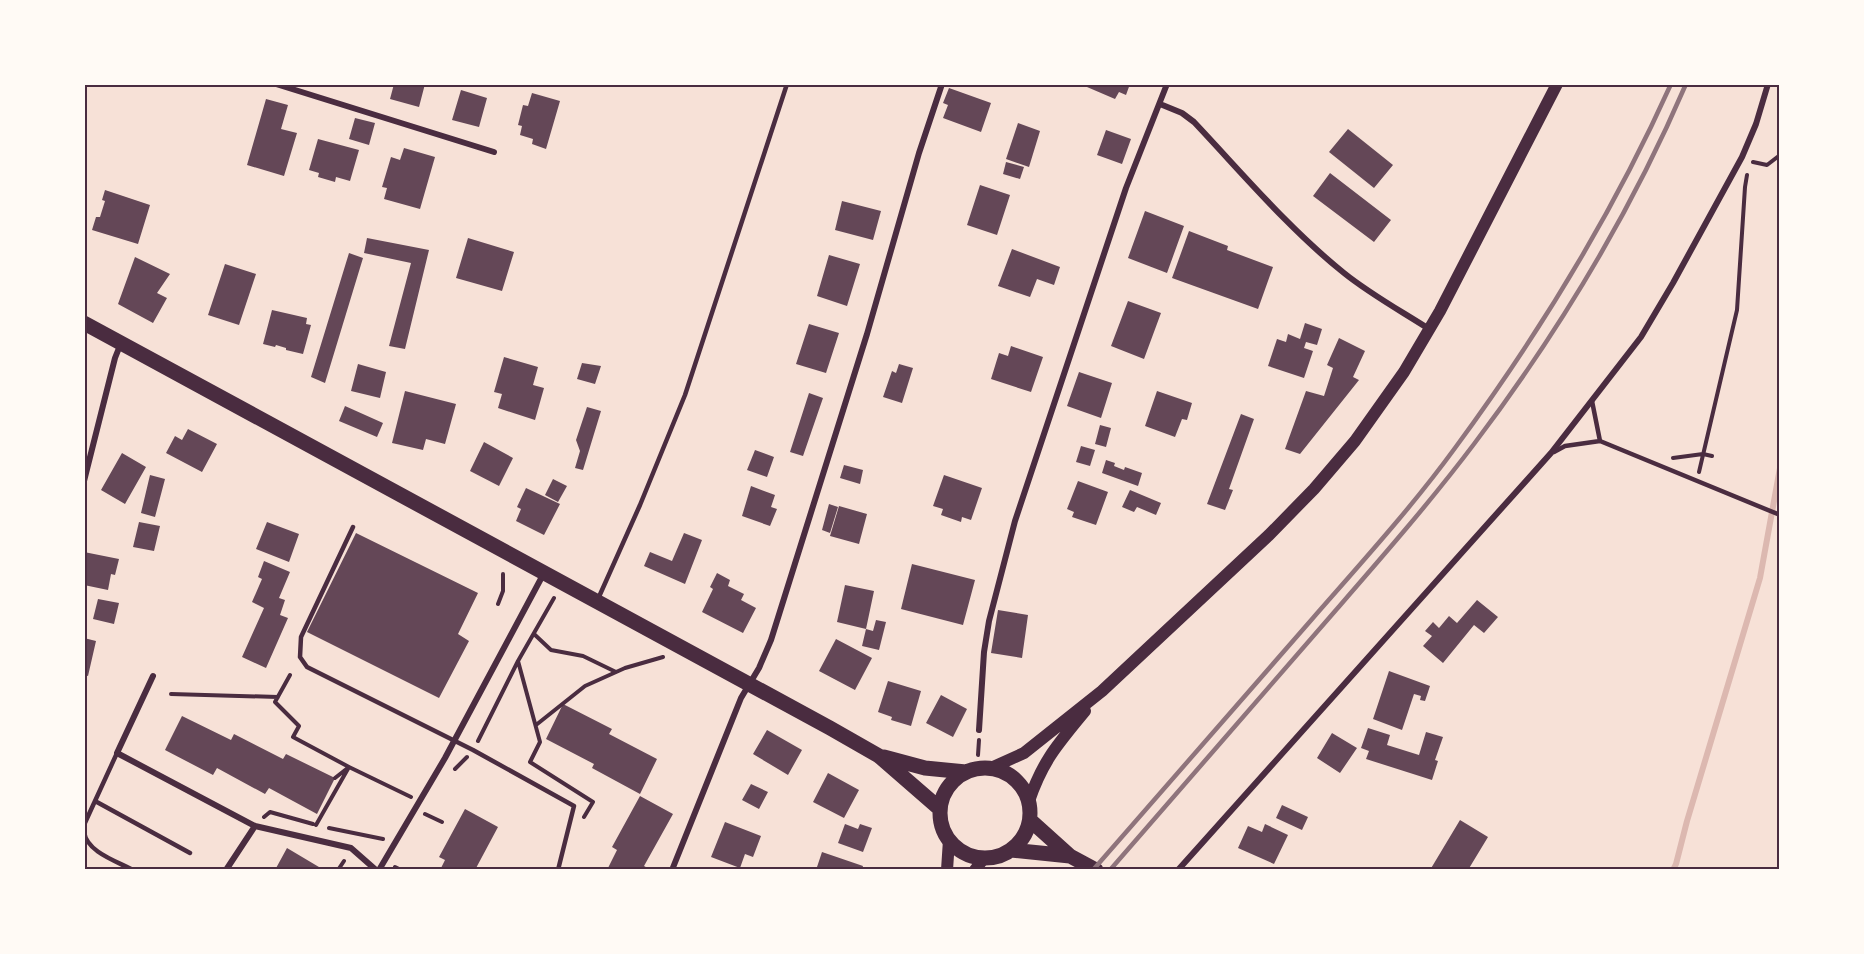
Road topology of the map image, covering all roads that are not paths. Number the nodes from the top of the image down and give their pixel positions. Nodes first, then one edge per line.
1 (276, 84) edge
2 (787, 84) edge
3 (942, 84) edge
4 (1167, 84) edge
5 (1557, 84) edge
6 (1768, 84) edge
7 (1160, 104) junction
8 (494, 152) dead end
9 (84, 323) edge
10 (1430, 329) junction
11 (121, 343) junction
12 (1592, 400) junction
13 (1600, 441) junction
14 (1551, 453) junction
15 (84, 481) edge
16 (1779, 514) edge
17 (353, 527) dead end
18 (545, 573) junction
19 (597, 601) junction
20 (153, 676) dead end
21 (750, 684) junction
22 (1102, 691) junction
23 (979, 730) dead end
24 (454, 741) junction
25 (117, 753) junction
26 (879, 756) junction
27 (991, 768) junction
28 (966, 772) junction
29 (95, 801) junction
30 (1029, 801) junction
31 (940, 809) junction
32 (1030, 820) junction
33 (84, 825) edge
34 (255, 826) junction
35 (84, 832) edge
36 (949, 840) junction
37 (1011, 850) junction
38 (190, 853) dead end
39 (1070, 856) junction
40 (980, 864) edge
41 (132, 870) edge
42 (226, 870) edge
43 (378, 870) edge
44 (558, 870) edge
45 (672, 870) edge
46 (947, 870) edge
47 (1096, 870) edge
48 (1178, 870) edge

1 - 8 street
2 - 19 lane
3 - 21 street
4 - 7 street
5 - 10 main road
6 - 12 street
7 - 10 street
7 - 23 street
9 - 11 main road
10 - 22 main road
11 - 15 street
11 - 18 main road
12 - 13 lane
12 - 14 street
13 - 14 lane
13 - 16 lane
14 - 48 street
17 - 24 lane
18 - 19 main road
18 - 24 street
19 - 21 main road
20 - 25 street
21 - 26 main road
21 - 45 street
22 - 27 main road
22 - 30 main road
24 - 43 street
24 - 44 lane
25 - 29 lane
25 - 34 street
26 - 28 main road
26 - 31 main road
27 - 28 main road
27 - 30 main road
28 - 31 main road
29 - 33 lane
29 - 38 lane
30 - 32 main road
31 - 36 main road
32 - 37 main road
32 - 39 main road
34 - 42 street
34 - 43 street
35 - 41 lane
36 - 40 main road
36 - 46 main road
37 - 39 main road
37 - 40 main road
39 - 47 main road

